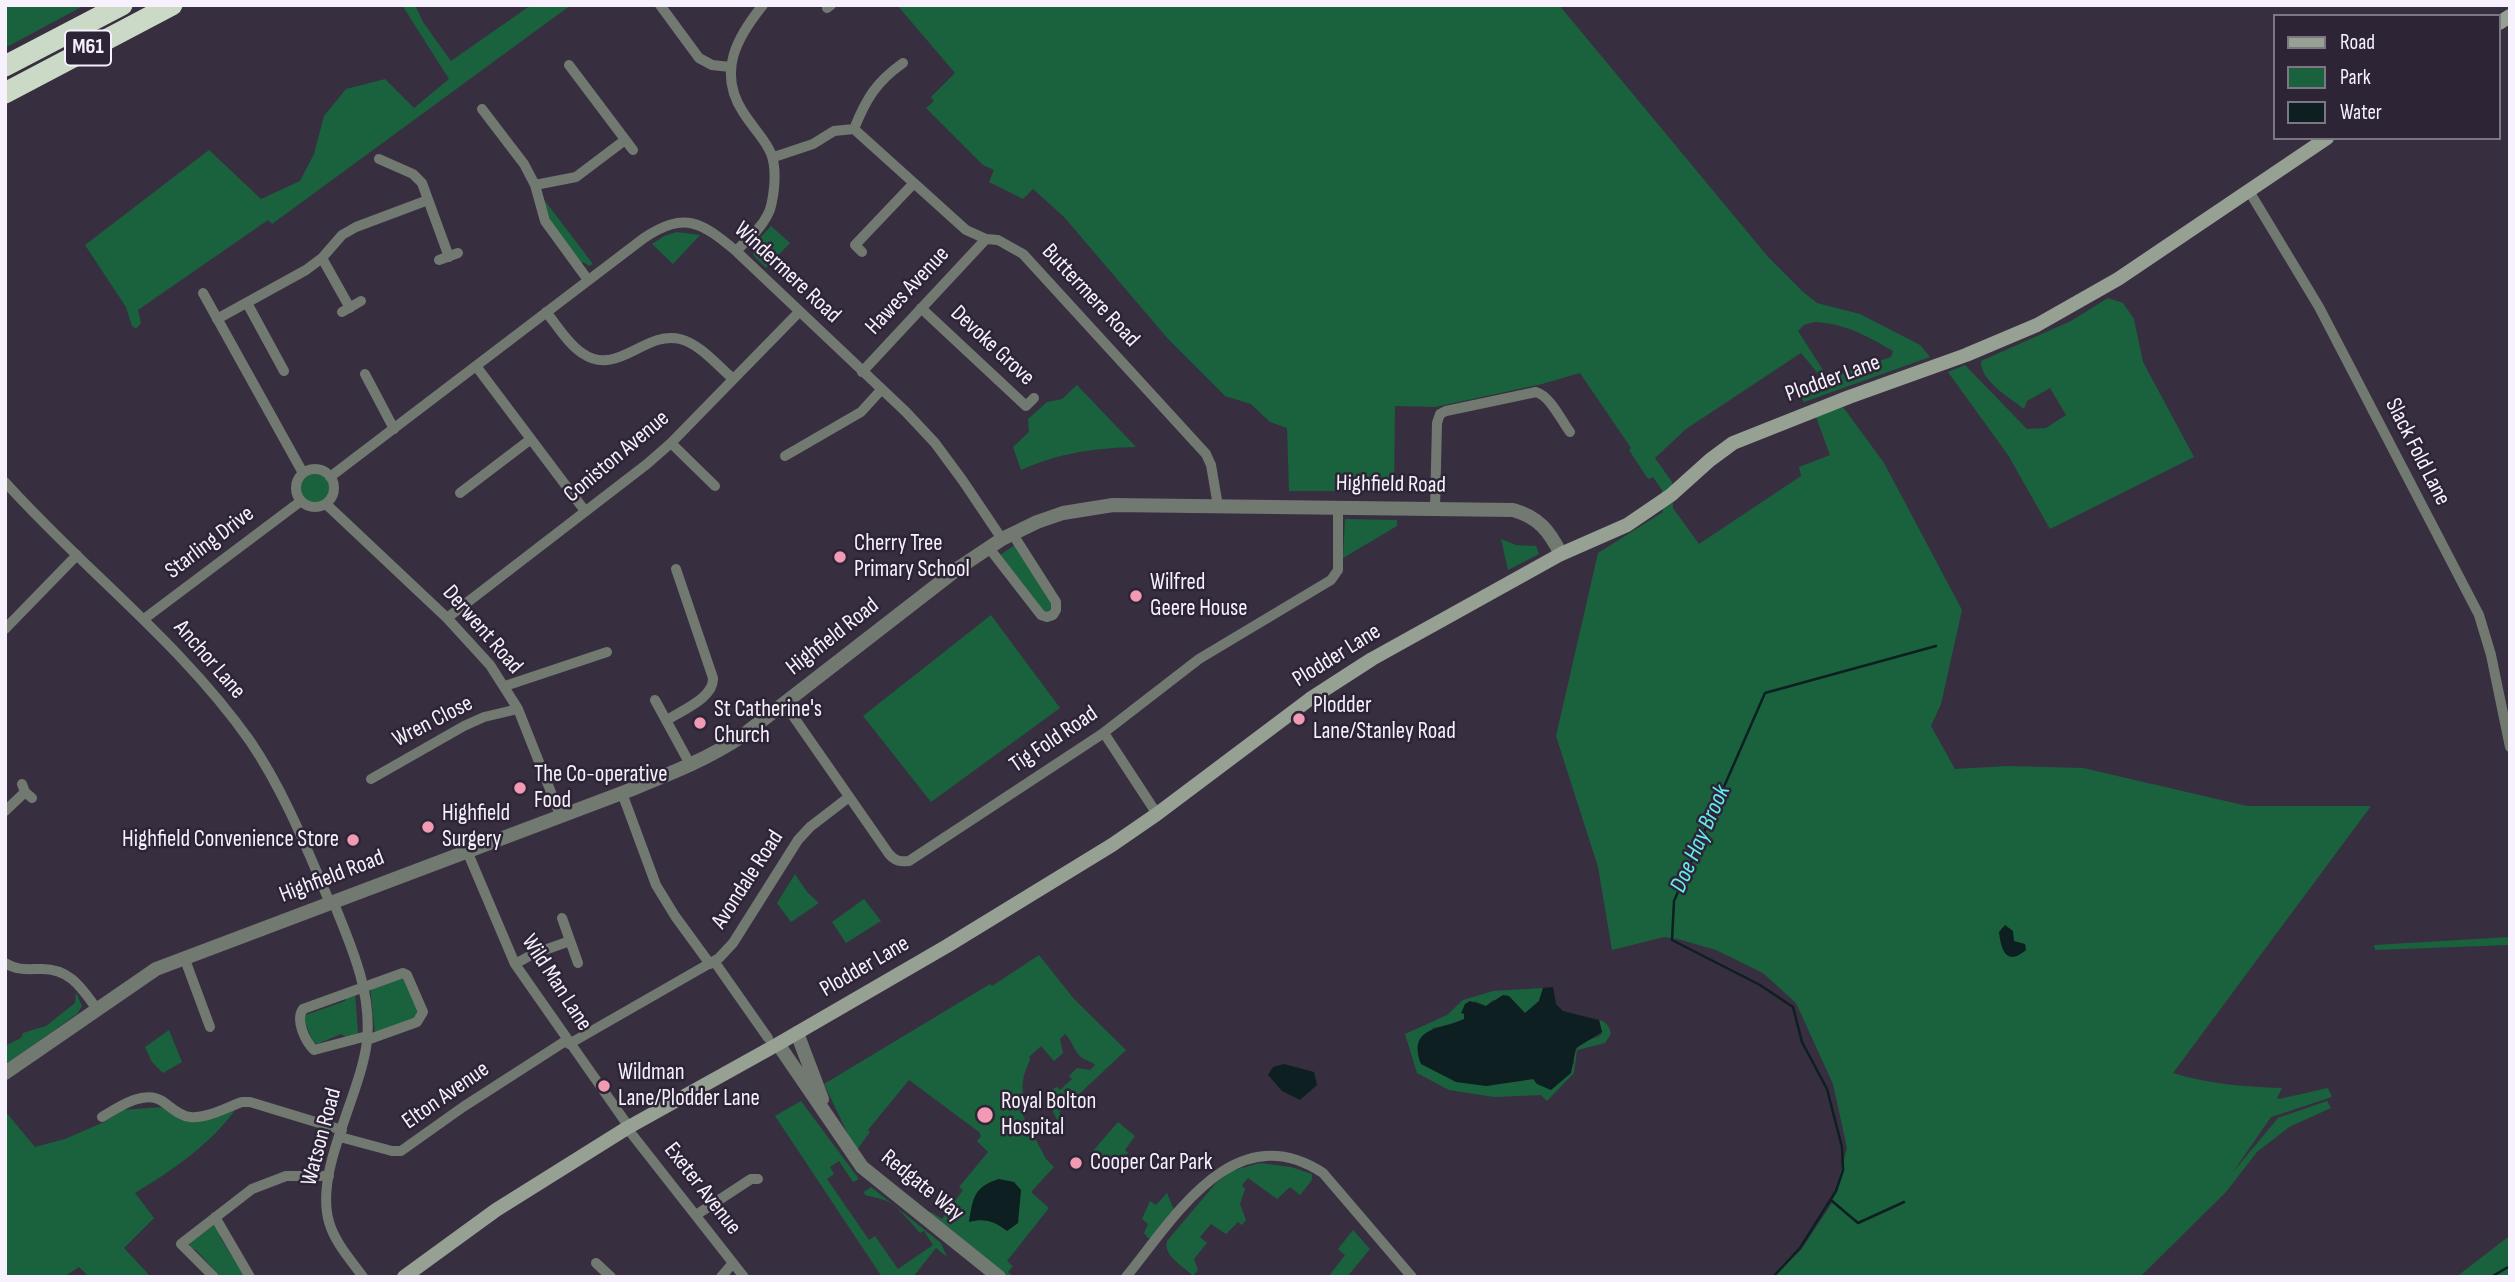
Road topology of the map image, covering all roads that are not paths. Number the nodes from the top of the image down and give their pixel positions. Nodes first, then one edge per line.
1 (122, 5) edge
2 (172, 5) edge
3 (660, 5) edge
4 (763, 5) edge
5 (895, 64) dead end
6 (569, 65) dead end
7 (5, 66) edge
8 (730, 67) junction
9 (5, 93) edge
10 (482, 109) dead end
11 (854, 129) junction
12 (2324, 140) edge
13 (774, 157) junction
14 (379, 159) dead end
15 (914, 183) junction
16 (535, 185) junction
17 (2249, 191) junction
18 (428, 200) junction
19 (986, 239) junction
20 (736, 251) junction
21 (862, 252) dead end
22 (449, 257) dead end
23 (322, 258) junction
24 (589, 280) junction
25 (203, 293) dead end
26 (361, 302) dead end
27 (247, 303) junction
28 (921, 308) junction
29 (546, 312) junction
30 (799, 312) junction
31 (217, 319) junction
32 (476, 366) junction
33 (284, 371) dead end
34 (862, 372) junction
35 (365, 374) dead end
36 (733, 378) junction
37 (881, 390) junction
38 (1034, 398) dead end
39 (394, 429) junction
40 (1570, 432) dead end
41 (531, 439) junction
42 (671, 443) junction
43 (785, 456) dead end
44 (303, 473) junction
45 (330, 477) junction
46 (5, 482) edge
47 (715, 486) dead end
48 (460, 493) dead end
49 (301, 501) junction
50 (327, 504) junction
51 (1218, 506) junction
52 (1338, 508) junction
53 (1435, 509) junction
54 (585, 512) junction
55 (1007, 536) junction
56 (989, 548) junction
57 (1561, 554) junction
58 (77, 555) junction
59 (668, 584) dead end
60 (447, 618) junction
61 (144, 619) junction
62 (5, 629) edge
63 (607, 652) dead end
64 (505, 686) junction
65 (655, 700) dead end
66 (784, 703) junction
67 (518, 709) junction
68 (667, 720) junction
69 (1104, 733) junction
70 (2510, 747) edge
71 (691, 766) junction
72 (371, 779) dead end
73 (27, 791) dead end
74 (622, 793) junction
75 (849, 797) junction
76 (5, 811) edge
77 (1157, 814) junction
78 (560, 815) junction
79 (467, 850) junction
80 (331, 902) junction
81 (562, 918) dead end
82 (570, 941) junction
83 (184, 957) junction
84 (5, 963) edge
85 (578, 963) dead end
86 (712, 963) junction
87 (515, 964) junction
88 (363, 986) junction
89 (97, 1009) junction
90 (210, 1027) dead end
91 (797, 1033) junction
92 (367, 1038) junction
93 (773, 1041) junction
94 (568, 1042) junction
95 (5, 1073) edge
96 (102, 1117) dead end
97 (830, 1120) junction
98 (628, 1127) junction
99 (341, 1134) junction
100 (329, 1176) junction
101 (758, 1179) dead end
102 (696, 1215) junction
103 (215, 1217) junction
104 (596, 1263) dead end
105 (733, 1263) junction
106 (214, 1277) edge
107 (250, 1277) edge
108 (363, 1277) edge
109 (404, 1277) edge
110 (611, 1277) edge
111 (720, 1277) edge
112 (744, 1277) edge
113 (999, 1277) edge
114 (1126, 1277) edge
115 (1412, 1277) edge

1 - 7 highway, M61
2 - 9 highway, M61
3 - 8 street
4 - 8 street
5 - 11 street
6 - 16 street
8 - 13 street
10 - 16 street
11 - 13 street
11 - 15 street, Buttermere Road
12 - 17 main road, Plodder Lane
13 - 20 street
14 - 18 street
15 - 19 street, Buttermere Road
15 - 21 street
16 - 24 street
17 - 57 main road, Plodder Lane
17 - 70 street, Slack Fold Lane
18 - 22 street
18 - 23 street
19 - 28 street, Hawes Avenue
19 - 51 street, Buttermere Road
20 - 24 street, Windermere Road
20 - 30 street, Windermere Road
23 - 26 street
23 - 27 street
24 - 29 street, Windermere Road
25 - 31 street
27 - 31 street
27 - 33 street
28 - 34 street, Hawes Avenue
28 - 38 street, Devoke Grove
29 - 32 street, Windermere Road
29 - 36 street
30 - 34 street, Windermere Road
30 - 36 street, Coniston Avenue
31 - 44 street
32 - 39 street, Windermere Road
32 - 41 street
34 - 37 street, Windermere Road
35 - 39 street
36 - 42 street, Coniston Avenue
37 - 43 street
37 - 55 street, Windermere Road
39 - 45 street, Windermere Road
40 - 53 street
41 - 48 street
41 - 54 street
42 - 47 street
42 - 54 street, Coniston Avenue
44 - 45 street
44 - 49 street
45 - 50 street
46 - 58 street, Anchor Lane
49 - 50 street
49 - 61 street, Starling Drive
50 - 60 street, Derwent Road
51 - 52 street, Highfield Road
51 - 55 street, Highfield Road
52 - 53 street, Highfield Road
52 - 69 street, Tig Fold Road
53 - 57 street, Highfield Road
54 - 60 street, Coniston Avenue
55 - 56 street, Highfield Road
55 - 56 street, Windermere Road
56 - 66 street, Highfield Road
57 - 77 main road, Plodder Lane
58 - 61 street, Anchor Lane
58 - 62 street
59 - 68 street
60 - 64 street, Derwent Road
61 - 80 street, Anchor Lane
63 - 64 street
64 - 67 street, Derwent Road
65 - 68 street
66 - 71 street, Highfield Road
66 - 75 street, Tig Fold Road
67 - 72 street, Wren Close
67 - 78 street, Derwent Road
68 - 71 street
69 - 75 street, Tig Fold Road
69 - 77 street
71 - 74 street, Highfield Road
73 - 76 street
74 - 78 street, Highfield Road
74 - 86 street
75 - 86 street, Avondale Road
77 - 91 main road, Plodder Lane
78 - 79 street, Highfield Road
79 - 80 street, Highfield Road
79 - 87 street, Wild Man Lane
80 - 83 street, Highfield Road
80 - 88 street, Watson Road
81 - 82 street
82 - 85 street
82 - 87 street
83 - 89 street, Highfield Road
83 - 90 street
84 - 89 street
86 - 93 street
86 - 94 street, Avondale Road
87 - 94 street, Wild Man Lane
88 - 92 street, Watson Road
88 - 92 street
88 - 92 street
89 - 95 street, Highfield Road
91 - 93 main road, Plodder Lane
91 - 97 street, Redgate Way
92 - 99 street, Watson Road
93 - 97 street, Redgate Way
93 - 98 main road, Plodder Lane
94 - 98 street, Wild Man Lane
94 - 99 street, Elton Avenue
96 - 99 street, Elton Avenue
97 - 113 street, Redgate Way
98 - 102 street, Exeter Avenue
98 - 109 main road, Plodder Lane
99 - 100 street, Watson Road
100 - 103 street
100 - 108 street, Watson Road
101 - 102 street
102 - 105 street, Exeter Avenue
103 - 106 street
103 - 107 street
104 - 110 street
105 - 111 street
105 - 112 street, Exeter Avenue
114 - 115 street

